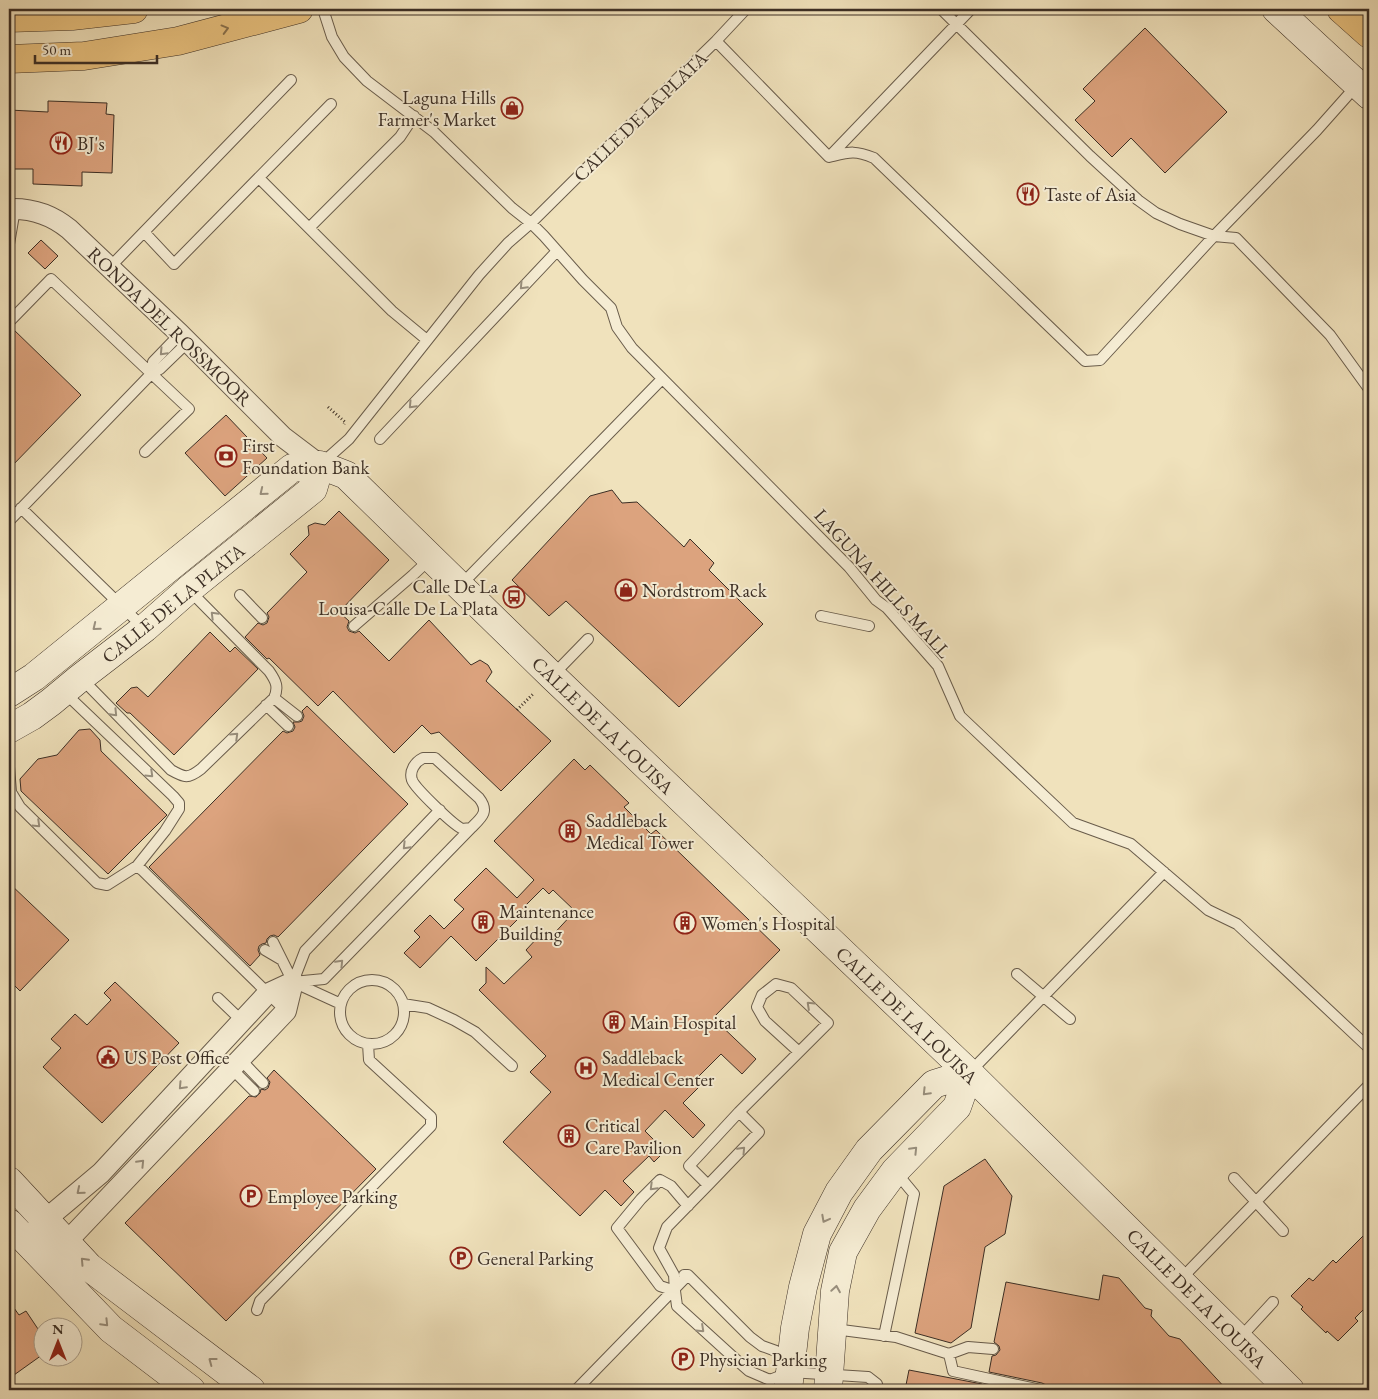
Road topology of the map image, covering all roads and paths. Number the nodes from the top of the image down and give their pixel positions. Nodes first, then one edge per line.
1 (134, 9) edge
2 (298, 9) edge
3 (322, 9) edge
4 (746, 9) edge
5 (941, 9) edge
6 (971, 9) edge
7 (1276, 9) edge
8 (1341, 9) edge
9 (9, 18) edge
10 (957, 24) junction
11 (1369, 34) edge
12 (716, 41) junction
13 (9, 59) edge
14 (291, 80) dead end
15 (1364, 90) edge
16 (331, 104) dead end
17 (414, 116) junction
18 (830, 157) junction
19 (259, 178) junction
20 (12, 209) edge
21 (531, 223) junction
22 (309, 228) junction
23 (144, 232) junction
24 (1214, 236) junction
25 (9, 244) edge
26 (557, 251) junction
27 (110, 267) junction
28 (9, 322) edge
29 (184, 338) junction
30 (428, 340) junction
31 (152, 373) junction
32 (662, 379) junction
33 (1369, 389) edge
34 (328, 407) dead end
35 (343, 424) dead end
36 (380, 439) dead end
37 (145, 452) dead end
38 (320, 465) junction
39 (21, 508) junction
40 (9, 520) edge
41 (431, 558) junction
42 (460, 586) junction
43 (188, 590) junction
44 (240, 595) dead end
45 (123, 606) junction
46 (821, 616) dead end
47 (262, 618) dead end
48 (354, 626) dead end
49 (869, 626) dead end
50 (144, 628) junction
51 (588, 639) dead end
52 (543, 684) junction
53 (72, 685) junction
54 (9, 693) edge
55 (270, 702) junction
56 (517, 710) dead end
57 (297, 716) dead end
58 (288, 726) dead end
59 (9, 729) edge
60 (9, 767) edge
61 (440, 810) junction
62 (471, 828) junction
63 (137, 866) junction
64 (1164, 872) junction
65 (273, 942) dead end
66 (265, 950) dead end
67 (282, 961) junction
68 (1018, 974) dead end
69 (293, 982) junction
70 (267, 994) junction
71 (1043, 996) junction
72 (218, 998) dead end
73 (341, 1004) junction
74 (404, 1004) junction
75 (286, 1011) junction
76 (1070, 1019) dead end
77 (242, 1021) junction
78 (368, 1044) junction
79 (1369, 1048) edge
80 (799, 1052) junction
81 (236, 1064) junction
82 (512, 1066) dead end
83 (969, 1073) junction
84 (263, 1082) dead end
85 (1369, 1085) edge
86 (254, 1091) dead end
87 (739, 1112) junction
88 (894, 1171) junction
89 (1234, 1178) dead end
90 (9, 1181) edge
91 (708, 1186) junction
92 (1256, 1202) junction
93 (688, 1206) junction
94 (46, 1220) junction
95 (1283, 1231) dead end
96 (17, 1232) edge
97 (65, 1242) junction
98 (47, 1263) junction
99 (674, 1275) junction
100 (688, 1276) junction
101 (1179, 1281) junction
102 (675, 1291) junction
103 (1273, 1302) dead end
104 (258, 1310) dead end
105 (833, 1329) junction
106 (884, 1336) junction
107 (1238, 1339) junction
108 (993, 1349) dead end
109 (949, 1354) junction
110 (789, 1381) edge
111 (829, 1382) edge
112 (191, 1390) edge
113 (251, 1390) edge
114 (576, 1390) edge
115 (878, 1390) edge
116 (1041, 1390) edge
117 (1290, 1390) edge

1 - 9 main road
13 -> 2 main road
3 - 17 lane, LAGUNA HILLS MALL
4 - 12 lane
5 - 10 lane
6 - 10 lane
7 - 15 street
8 - 11 main road
10 - 18 lane
10 - 24 lane
12 - 18 lane, CALLE DE LA PLATA
12 - 21 lane, CALLE DE LA PLATA
14 - 23 lane
15 - 24 lane
16 - 19 lane
17 - 21 lane, LAGUNA HILLS MALL
17 - 22 lane
18 - 24 lane
19 - 22 lane
19 - 23 lane
20 - 25 lane
20 - 27 street, RONDA DEL ROSSMOOR
21 - 26 lane, LAGUNA HILLS MALL
21 - 30 lane, CALLE DE LA PLATA
22 - 30 lane
23 - 27 lane
24 - 33 lane
26 - 32 lane, LAGUNA HILLS MALL
26 -> 36 lane
27 - 29 street, RONDA DEL ROSSMOOR
28 - 31 lane
29 - 31 lane
29 - 38 street, RONDA DEL ROSSMOOR
30 - 38 lane, CALLE DE LA PLATA
31 - 37 lane
31 - 39 lane
32 - 42 lane
32 - 64 lane, LAGUNA HILLS MALL
34 - 35 path
38 - 41 street, CALLE DE LA LOUISA
38 - 43 street, CALLE DE LA PLATA
38 -> 45 street, CALLE DE LA PLATA
39 - 40 lane
39 - 45 lane
41 - 42 street, CALLE DE LA LOUISA
41 - 48 lane
42 - 52 street, CALLE DE LA LOUISA
43 - 50 street, CALLE DE LA PLATA
55 -> 43 lane
44 - 47 lane
45 - 50 lane
45 -> 54 street, CALLE DE LA PLATA
46 - 49 lane
50 - 53 street, CALLE DE LA PLATA
51 - 52 lane
52 - 56 path
52 - 83 street, CALLE DE LA LOUISA
53 -> 55 lane
53 - 59 street, CALLE DE LA PLATA
53 -> 63 lane
55 - 57 lane
55 - 58 lane
60 -> 63 lane
61 - 62 lane
61 - 62 lane
61 -> 69 lane
69 -> 62 lane
63 - 70 lane
64 - 71 lane
64 - 79 lane, LAGUNA HILLS MALL
65 - 67 lane
66 - 67 lane
67 - 69 lane
68 - 71 lane
69 - 70 street
69 - 73 lane
69 - 75 street
70 - 75 lane
70 - 77 street
71 - 76 lane
71 - 83 lane
72 - 77 lane
73 - 74 lane
73 - 78 lane
74 - 78 lane
74 - 82 lane
75 - 81 street
77 -> 94 street
78 - 104 lane
80 -> 80 lane
80 - 87 lane
81 - 84 lane
81 - 86 lane
97 -> 81 street
88 -> 83 street
83 - 101 street, CALLE DE LA LOUISA
83 -> 110 street
85 - 92 lane
87 - 91 lane
91 -> 87 lane
105 -> 88 street
88 - 106 lane
89 - 92 lane
90 - 94 street
91 - 93 lane
92 - 95 lane
92 - 101 lane
93 - 99 lane
93 -> 102 lane
94 - 96 street
94 - 97 street
96 - 98 street
97 - 98 street
113 -> 97 street
98 -> 112 street
99 - 100 lane
99 - 102 lane
100 - 102 lane
100 - 110 lane
101 - 107 street, CALLE DE LA LOUISA
102 -> 110 lane
102 - 114 lane
103 - 107 lane
105 - 106 lane
105 - 111 street
106 - 109 lane
107 - 117 street, CALLE DE LA LOUISA
108 - 109 lane
109 - 116 lane
110 - 111 lane
111 - 115 lane

